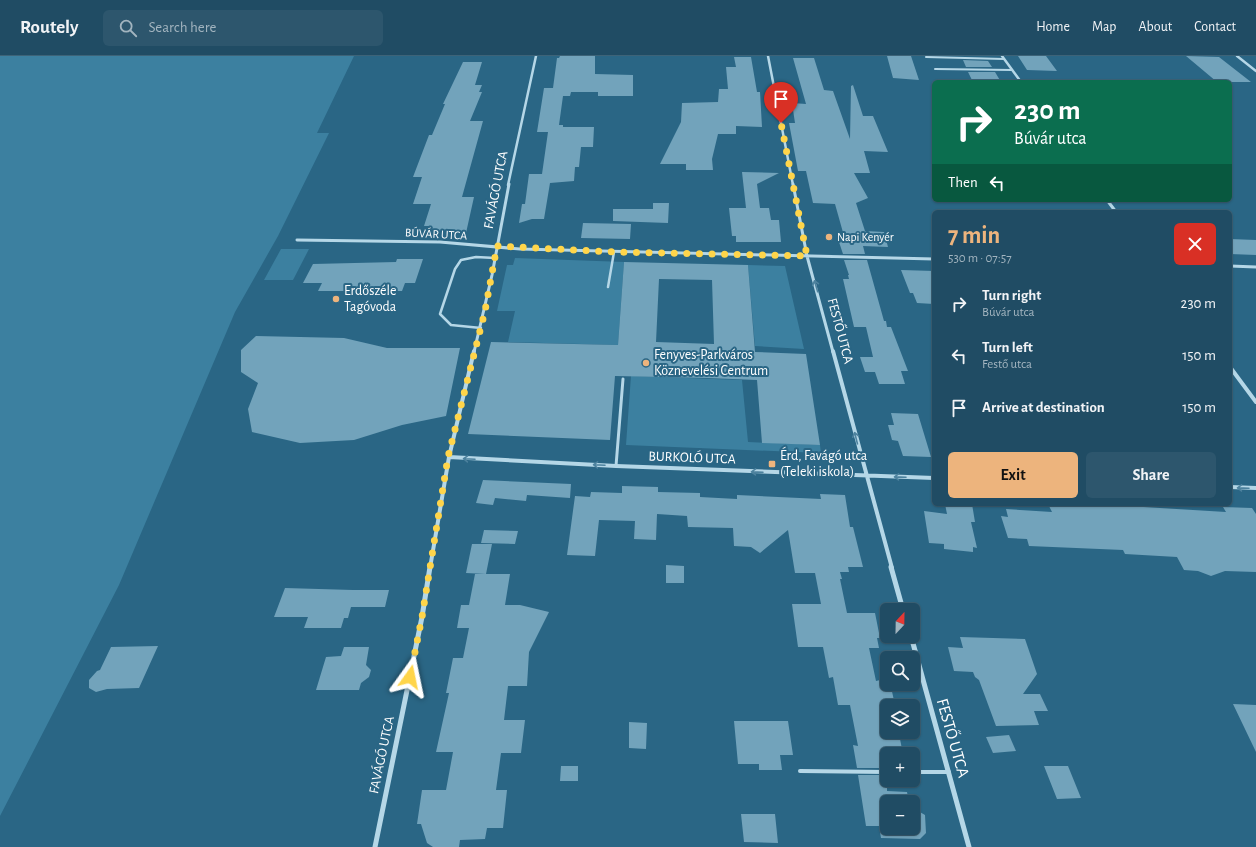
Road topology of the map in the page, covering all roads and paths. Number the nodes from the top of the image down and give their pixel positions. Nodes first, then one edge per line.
1 (536, 56) edge
2 (768, 56) edge
3 (1002, 56) edge
4 (1237, 56) edge
5 (926, 57) dead end
6 (1004, 59) junction
7 (935, 68) dead end
8 (1012, 70) junction
9 (1256, 71) edge
10 (1020, 80) edge
11 (296, 240) dead end
12 (497, 246) junction
13 (614, 252) junction
14 (807, 256) junction
15 (495, 258) junction
16 (932, 259) edge
17 (1232, 266) edge
18 (1256, 267) edge
19 (608, 287) dead end
20 (481, 328) junction
21 (1232, 370) edge
22 (623, 380) dead end
23 (1256, 402) edge
24 (448, 457) junction
25 (616, 466) junction
26 (866, 476) junction
27 (932, 478) edge
28 (1232, 487) edge
29 (1256, 488) edge
30 (901, 603) edge
31 (913, 643) edge
32 (800, 771) dead end
33 (880, 772) edge
34 (920, 772) edge
35 (949, 772) junction
36 (375, 847) edge
37 (969, 847) edge

1 - 12 street, FAVÁGÓ UTCA
2 - 14 street, FESTŐ UTCA
3 - 6 street
4 - 9 street
5 - 6 lane
6 - 8 street
7 - 8 lane
8 - 10 street
11 - 12 street, BÚVÁR UTCA
12 - 13 street, BÚVÁR UTCA
12 - 15 street, FAVÁGÓ UTCA
13 - 14 street, BÚVÁR UTCA
13 - 19 lane
14 - 16 street, BÚVÁR UTCA
26 -> 14 street, FESTŐ UTCA
15 - 20 street, FAVÁGÓ UTCA
15 - 20 lane
17 - 18 street
20 - 24 street, FAVÁGÓ UTCA
21 - 23 street
22 - 25 lane
25 -> 24 street, BURKOLÓ UTCA
24 - 36 street, FAVÁGÓ UTCA
26 -> 25 street, BURKOLÓ UTCA
27 -> 26 street, BURKOLÓ UTCA
26 - 30 street, FESTŐ UTCA
29 -> 28 street
31 - 35 street, FESTŐ UTCA
32 - 33 lane
34 - 35 lane
35 - 37 street, FESTŐ UTCA

